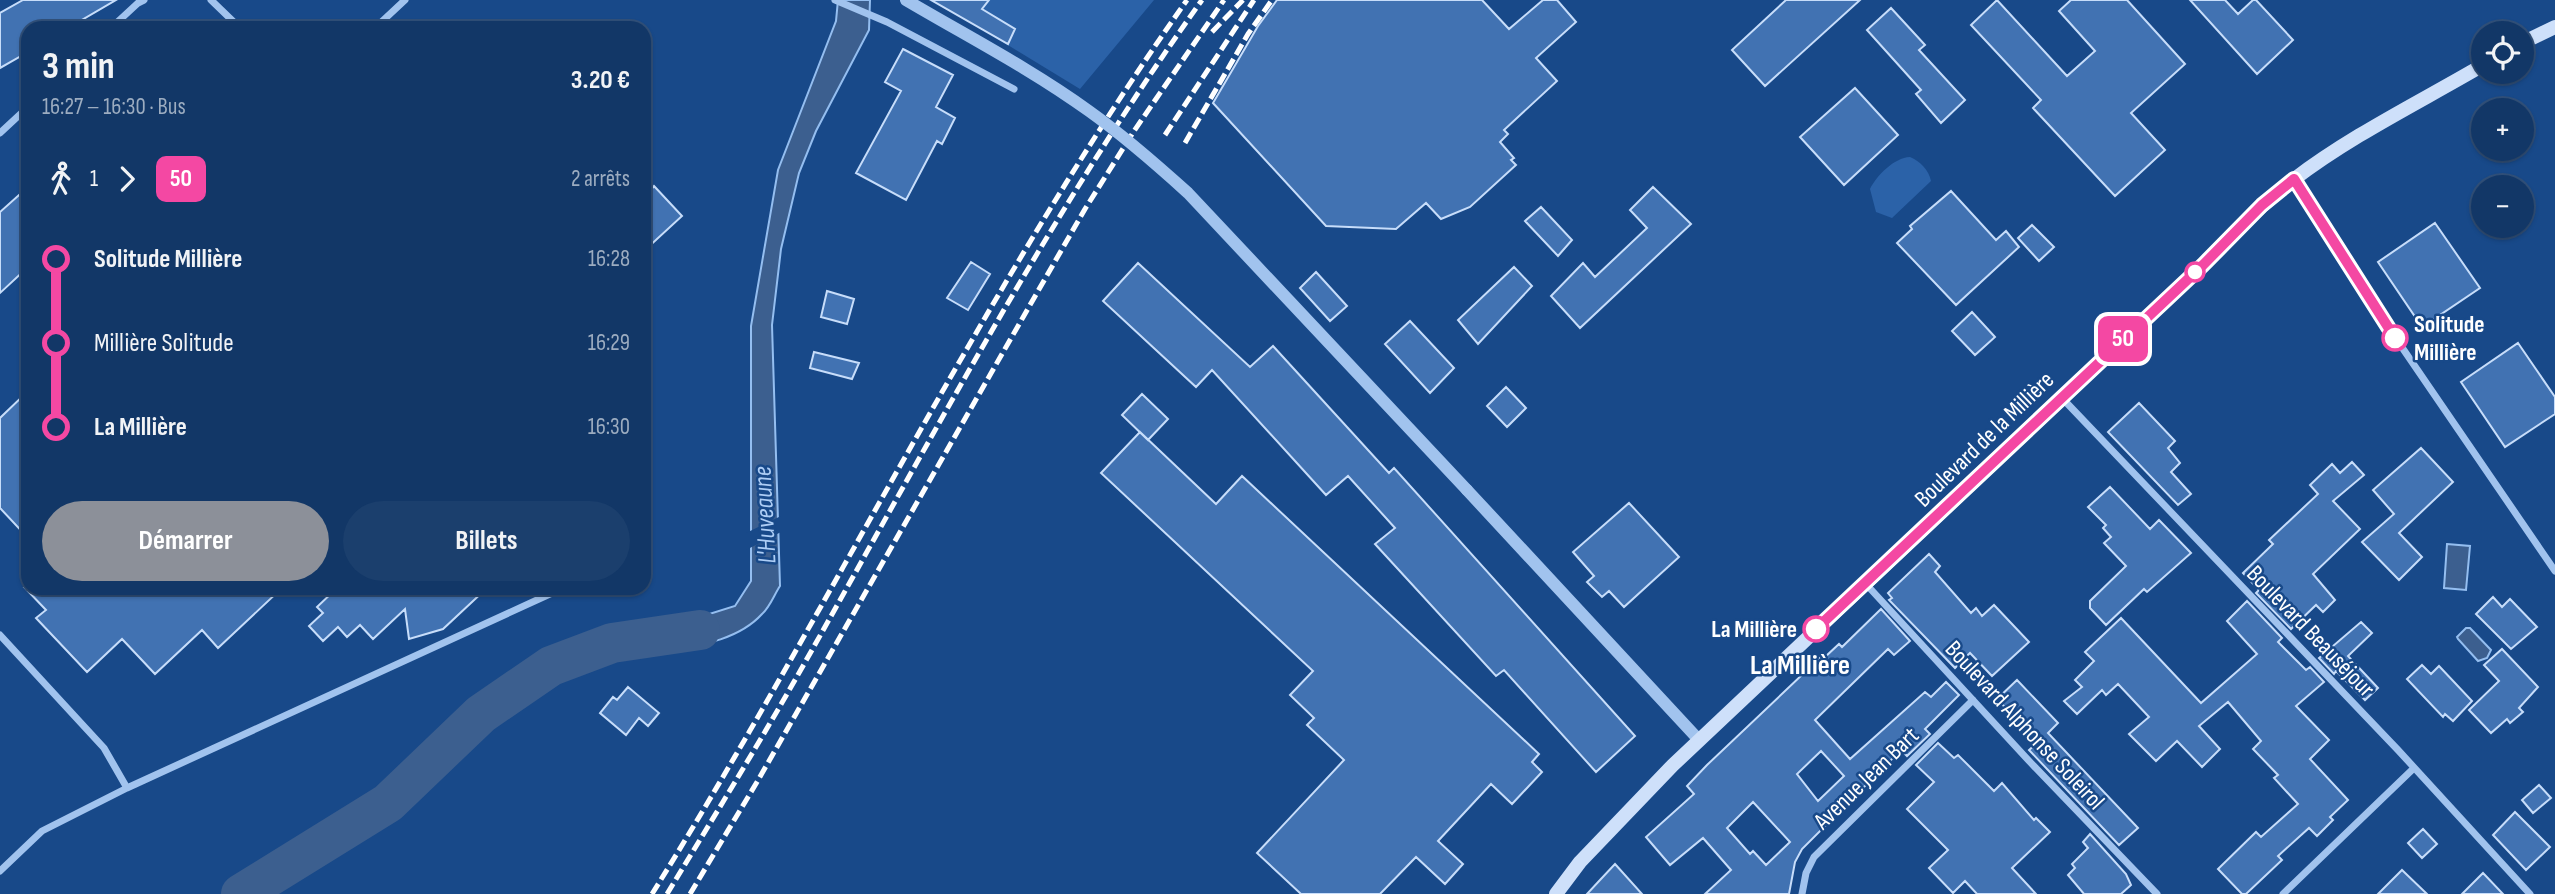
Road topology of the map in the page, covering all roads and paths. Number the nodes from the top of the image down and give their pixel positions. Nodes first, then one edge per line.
1 (144, 0) edge
2 (211, 0) edge
3 (405, 0) edge
4 (835, 0) edge
5 (906, 0) edge
6 (119, 21) edge
7 (233, 21) edge
8 (382, 21) edge
9 (2555, 27) edge
10 (2534, 37) edge
11 (2471, 72) edge
12 (1014, 89) dead end
13 (21, 114) edge
14 (0, 133) edge
15 (2294, 179) junction
16 (2061, 397) junction
17 (2555, 571) edge
18 (1865, 583) junction
19 (548, 595) edge
20 (0, 635) edge
21 (1973, 700) junction
22 (1699, 740) junction
23 (2414, 768) junction
24 (127, 788) junction
25 (0, 871) edge
26 (1556, 894) edge
27 (1802, 894) edge
28 (2157, 894) edge
29 (2283, 894) edge
30 (2530, 894) edge

1 - 6 street
2 - 7 street
3 - 8 street
4 - 12 street
5 - 22 street, bridge
9 - 10 main road
11 - 15 main road, Boulevard de la Millière
13 - 14 street
15 - 16 main road, Boulevard de la Millière
15 - 17 street
16 - 18 main road, Boulevard de la Millière
16 - 23 street, Boulevard Beauséjour
18 - 21 street, Boulevard Alphonse Soleirol
18 - 22 main road, Boulevard de la Millière
19 - 24 street
20 - 24 street
21 - 27 street, Avenue Jean Bart
21 - 28 street, Boulevard Alphonse Soleirol
22 - 26 main road, Boulevard de la Millière
23 - 29 street
23 - 30 street, Boulevard Beauséjour
24 - 25 street

